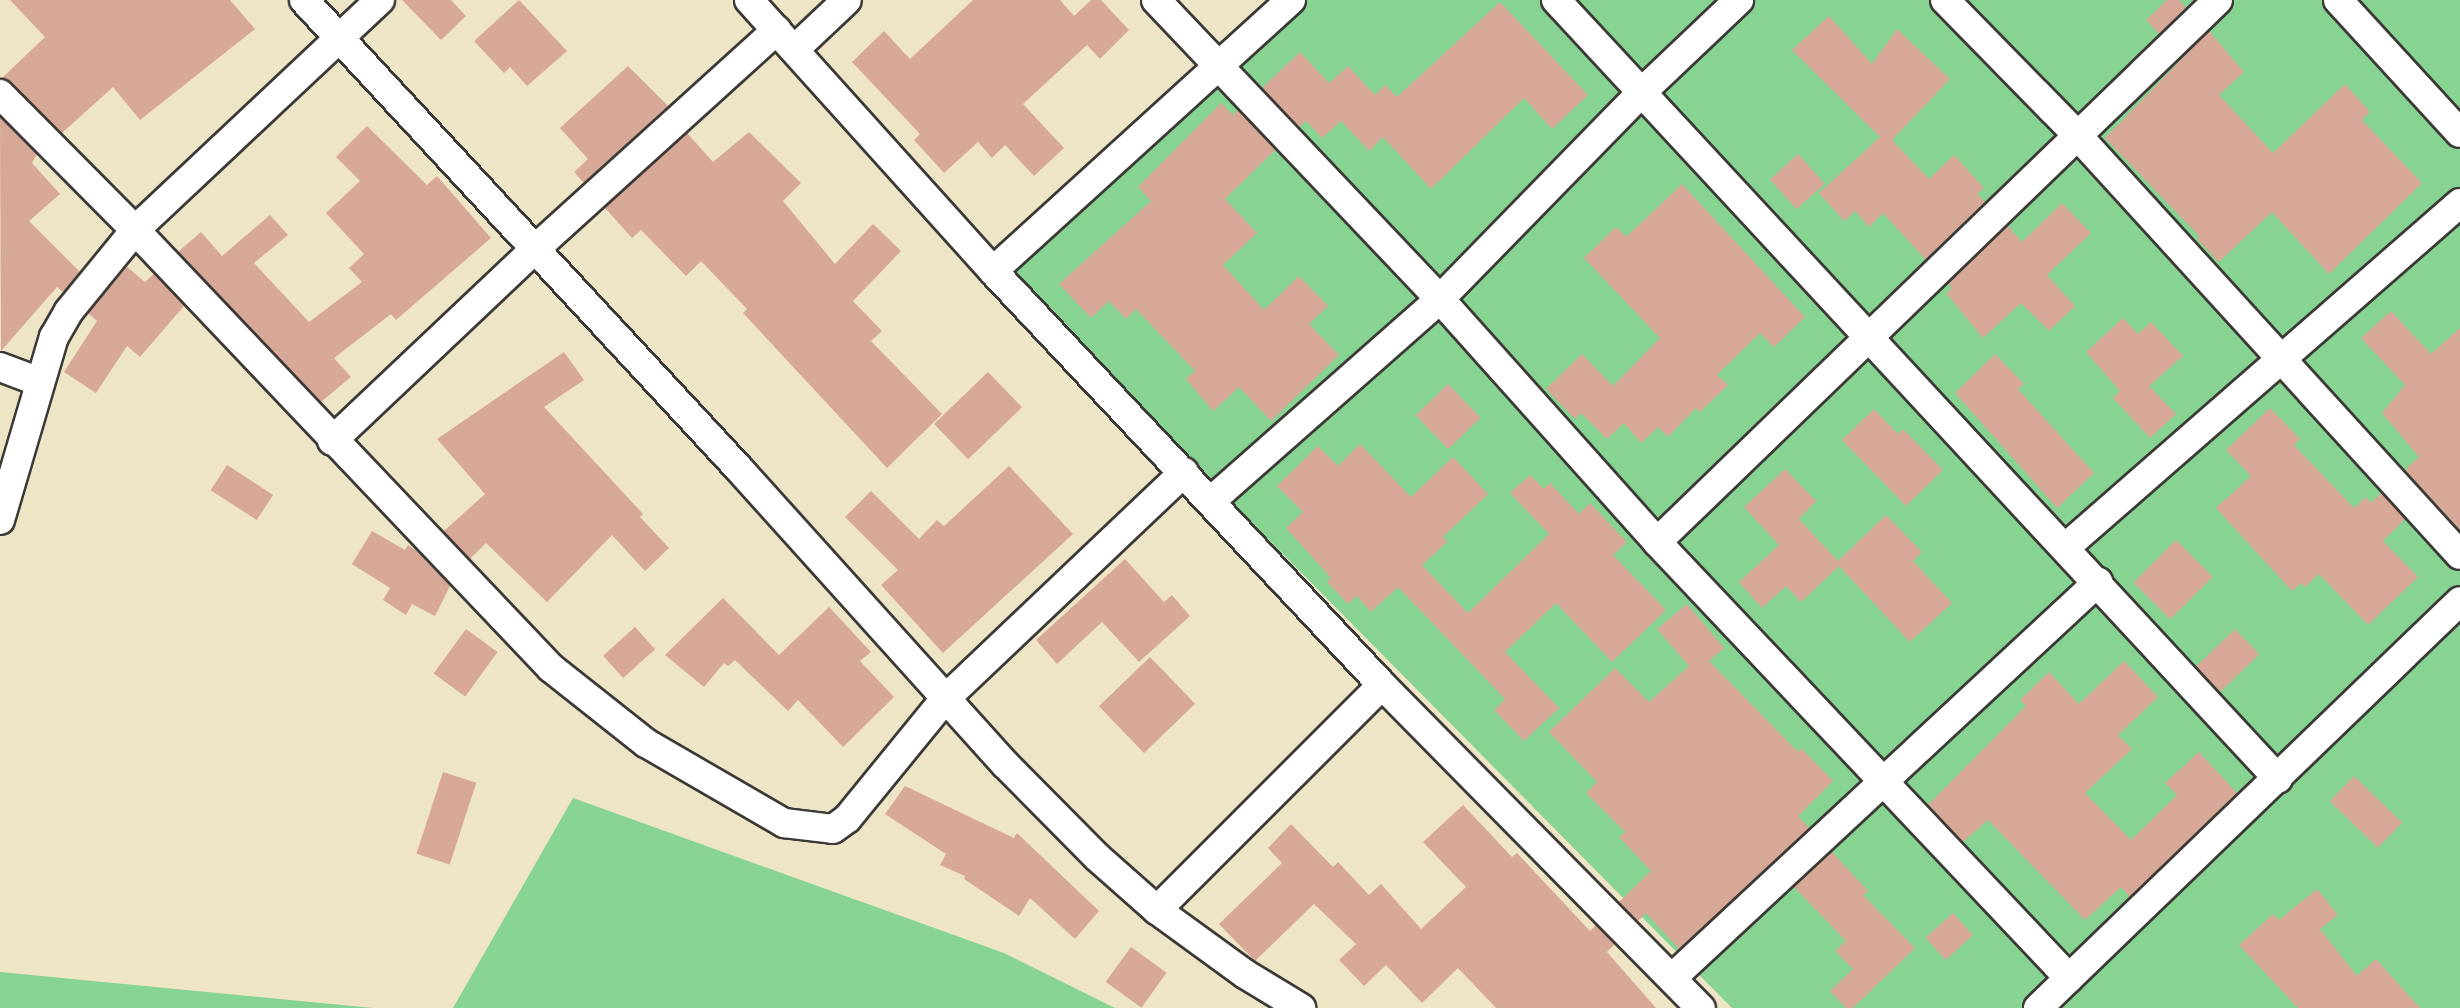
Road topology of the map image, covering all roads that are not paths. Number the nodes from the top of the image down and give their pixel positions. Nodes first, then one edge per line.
1 (304, 0) edge
2 (380, 0) edge
3 (748, 0) edge
4 (847, 0) edge
5 (1156, 0) edge
6 (1291, 0) edge
7 (1556, 0) edge
8 (1739, 0) edge
9 (1945, 0) edge
10 (2218, 0) edge
11 (2338, 0) edge
12 (338, 38) junction
13 (786, 39) junction
14 (1220, 69) junction
15 (1642, 92) junction
16 (0, 94) edge
17 (2460, 133) edge
18 (2077, 135) junction
19 (2460, 203) edge
20 (135, 230) junction
21 (533, 251) junction
22 (993, 271) junction
23 (1440, 299) junction
24 (1868, 335) junction
25 (2280, 357) junction
26 (0, 367) edge
27 (40, 382) junction
28 (332, 441) junction
29 (1184, 472) junction
30 (1211, 501) junction
31 (0, 520) edge
32 (1657, 542) junction
33 (2066, 547) junction
34 (2460, 555) edge
35 (2098, 582) junction
36 (2460, 601) edge
37 (1382, 685) junction
38 (944, 700) junction
39 (2277, 779) junction
40 (1885, 781) junction
41 (1157, 909) junction
42 (1672, 978) junction
43 (2069, 978) junction
44 (1300, 1008) edge
45 (1701, 1008) edge
46 (2038, 1008) edge

1 - 12 street
2 - 12 street
3 - 13 street
4 - 13 street
5 - 14 street
6 - 14 street
7 - 15 street
8 - 15 street
9 - 18 street
10 - 18 street
11 - 17 street
12 - 20 street
12 - 21 street
13 - 21 street
13 - 22 street
14 - 22 street
14 - 23 street
15 - 23 street
15 - 24 street
16 - 20 street
18 - 24 street
18 - 25 street
19 - 25 street
20 - 27 street
20 - 28 street
21 - 28 street
21 - 38 street
22 - 29 street
23 - 30 street
23 - 32 street
24 - 32 street
24 - 33 street
25 - 33 street
25 - 34 street
26 - 27 street
27 - 31 street
28 - 38 street
29 - 30 street
29 - 38 street
30 - 37 street
32 - 40 street
33 - 35 street
35 - 39 street
35 - 40 street
36 - 39 street
37 - 41 street
37 - 42 street
38 - 41 street
39 - 43 street
40 - 42 street
40 - 43 street
41 - 44 street
42 - 45 street
43 - 46 street

